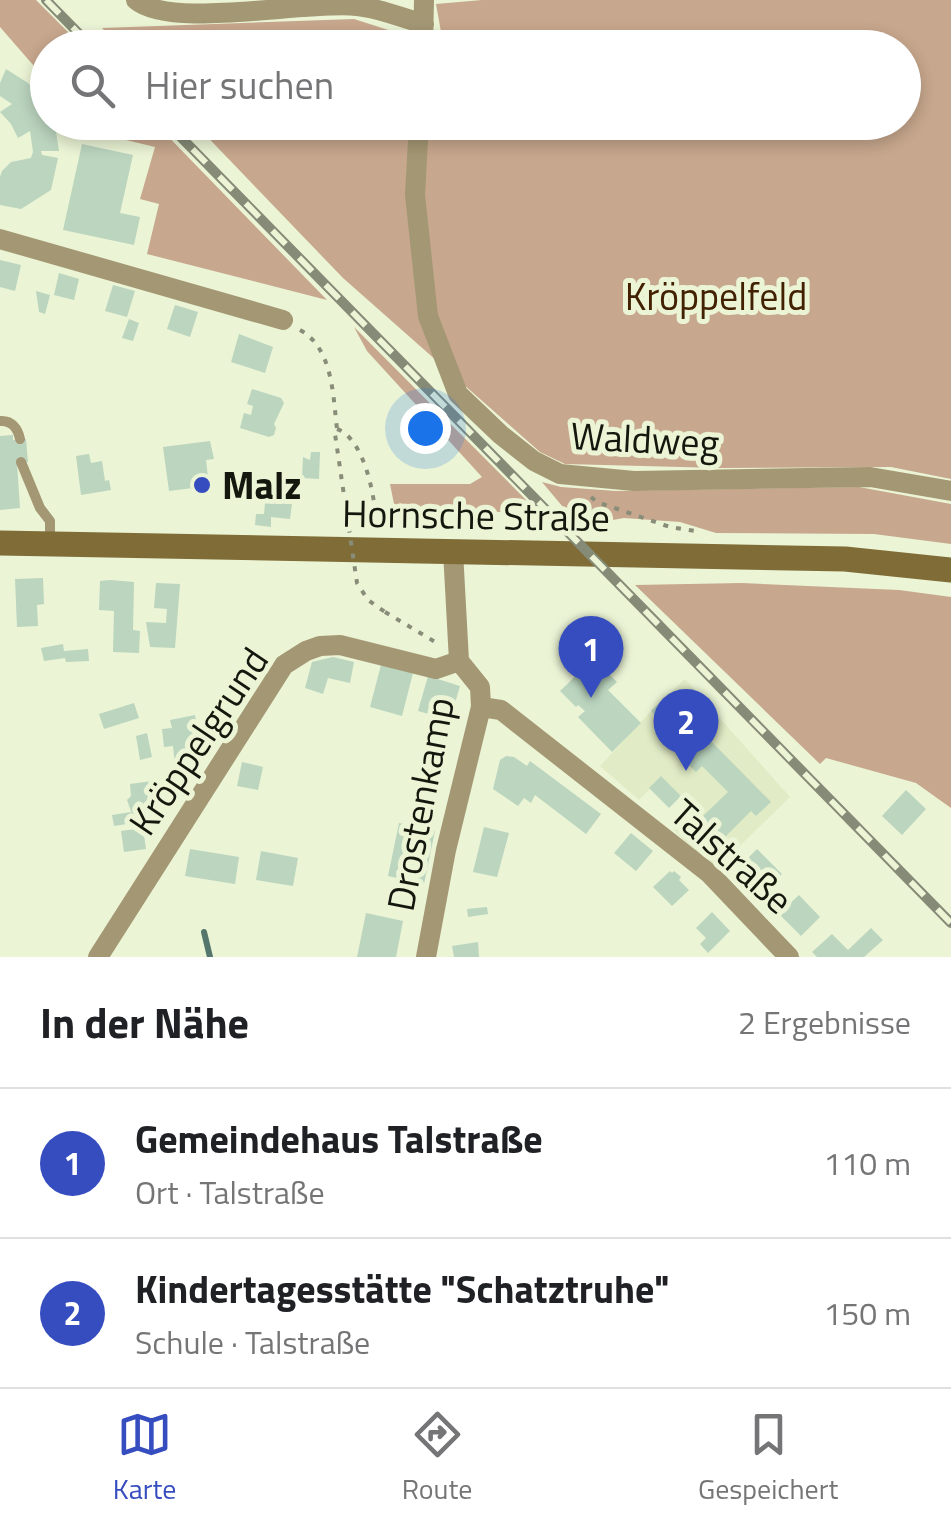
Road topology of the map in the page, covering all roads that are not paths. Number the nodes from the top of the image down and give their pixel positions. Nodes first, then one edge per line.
1 (136, 0) edge
2 (424, 0) edge
3 (424, 24) junction
4 (424, 30) edge
5 (418, 140) edge
6 (0, 239) edge
7 (283, 320) road end
8 (0, 421) edge
9 (20, 439) dead end
10 (22, 462) dead end
11 (951, 491) edge
12 (0, 543) edge
13 (50, 544) junction
14 (453, 551) junction
15 (951, 570) edge
16 (458, 662) junction
17 (481, 707) junction
18 (98, 957) edge
19 (426, 957) edge
20 (789, 957) edge

1 - 3 street
2 - 3 street
3 - 4 street
5 - 11 street, Waldweg
6 - 7 street
8 - 9 lane
10 - 13 lane
12 - 13 main road, Hornsche Straße
13 - 14 main road, Hornsche Straße
14 - 15 main road, Hornsche Straße
14 - 16 street, Drostenkamp
16 - 17 street, Drostenkamp
16 - 18 street, Kröppelgrund
17 - 19 street, Drostenkamp
17 - 20 street, Talstraße

